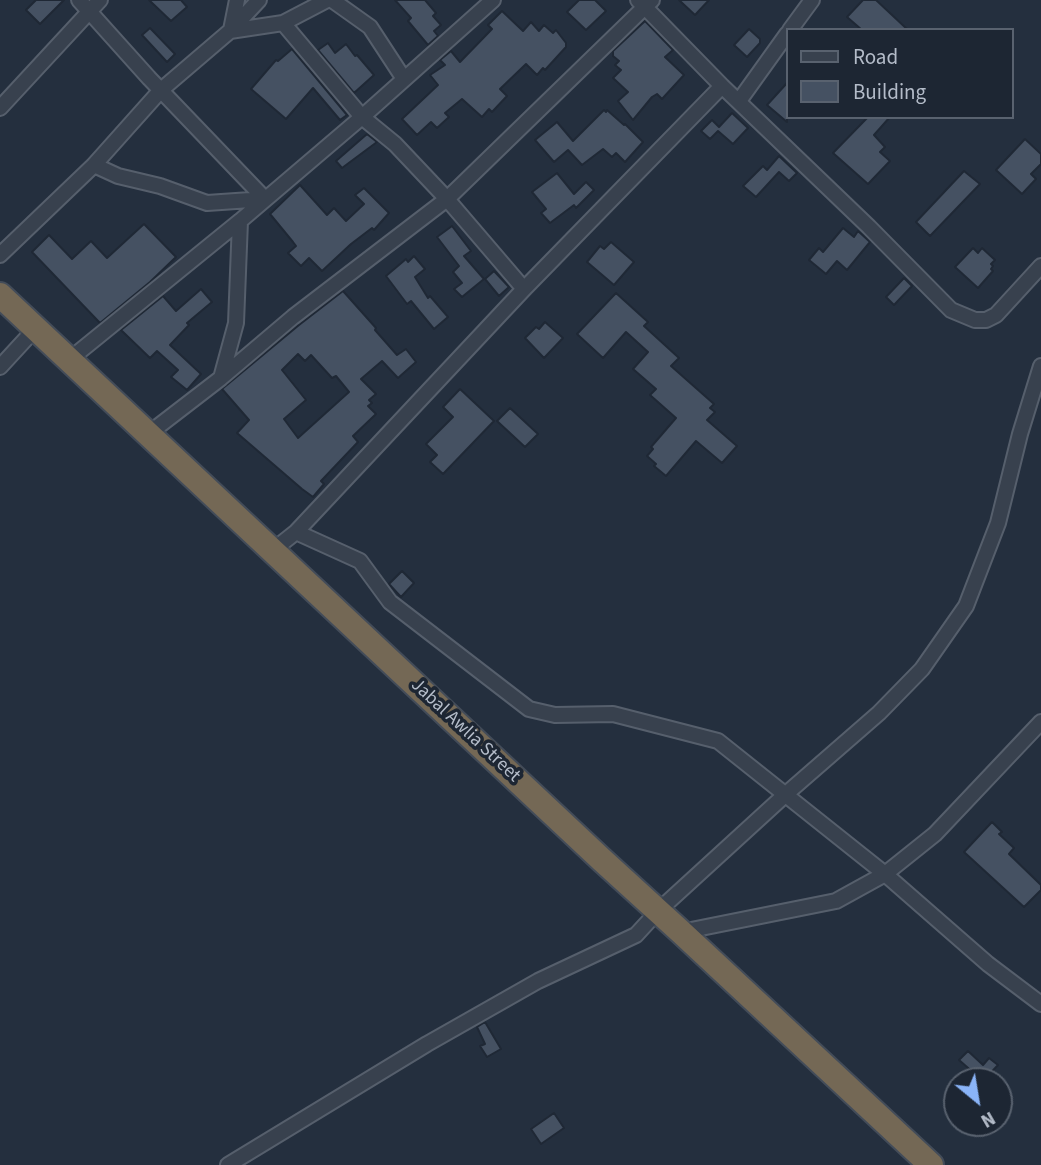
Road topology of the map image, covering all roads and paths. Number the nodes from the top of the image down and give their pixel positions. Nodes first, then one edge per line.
1 (79, 0) edge
2 (237, 0) edge
3 (259, 0) edge
4 (330, 0) edge
5 (493, 0) edge
6 (812, 0) edge
7 (645, 2) edge
8 (95, 6) edge
9 (283, 23) junction
10 (791, 28) edge
11 (230, 31) junction
12 (786, 35) edge
13 (404, 79) junction
14 (722, 86) junction
15 (160, 90) junction
16 (738, 101) junction
17 (0, 108) edge
18 (362, 117) junction
19 (94, 165) junction
20 (265, 199) junction
21 (447, 199) junction
22 (240, 221) junction
23 (0, 255) edge
24 (1041, 266) edge
25 (524, 289) junction
26 (0, 295) edge
27 (35, 329) junction
28 (69, 360) junction
29 (1041, 366) edge
30 (0, 367) edge
31 (221, 378) junction
32 (147, 435) junction
33 (296, 532) junction
34 (272, 551) junction
35 (1041, 722) edge
36 (786, 794) junction
37 (885, 874) junction
38 (658, 911) junction
39 (681, 932) junction
40 (1041, 1004) edge
41 (228, 1165) edge
42 (931, 1165) edge

1 - 8 street
2 - 11 street
3 - 11 street
4 - 9 street
4 - 13 street
5 - 13 street
6 - 10 street
7 - 14 street
7 - 21 street
8 - 15 street
8 - 17 street
9 - 11 street
9 - 18 street
11 - 15 street
12 - 16 street
13 - 18 street
14 - 16 street
14 - 25 street
15 - 19 street
15 - 20 street
16 - 24 street
18 - 20 street
18 - 21 street
19 - 20 street
19 - 23 street
20 - 22 street
21 - 25 street
21 - 31 street
22 - 28 street
22 - 31 street
25 - 33 street
26 - 27 highway, Jabal Awlia Street
27 - 28 highway, Jabal Awlia Street
27 - 30 street
28 - 32 highway, Jabal Awlia Street
29 - 36 street
31 - 32 street
32 - 34 highway, Jabal Awlia Street
33 - 34 street
33 - 36 street
34 - 38 highway, Jabal Awlia Street
35 - 37 street
36 - 37 street
36 - 38 street
37 - 39 street
37 - 40 street
38 - 39 highway, Jabal Awlia Street
38 - 41 street
39 - 42 highway, Jabal Awlia Street

